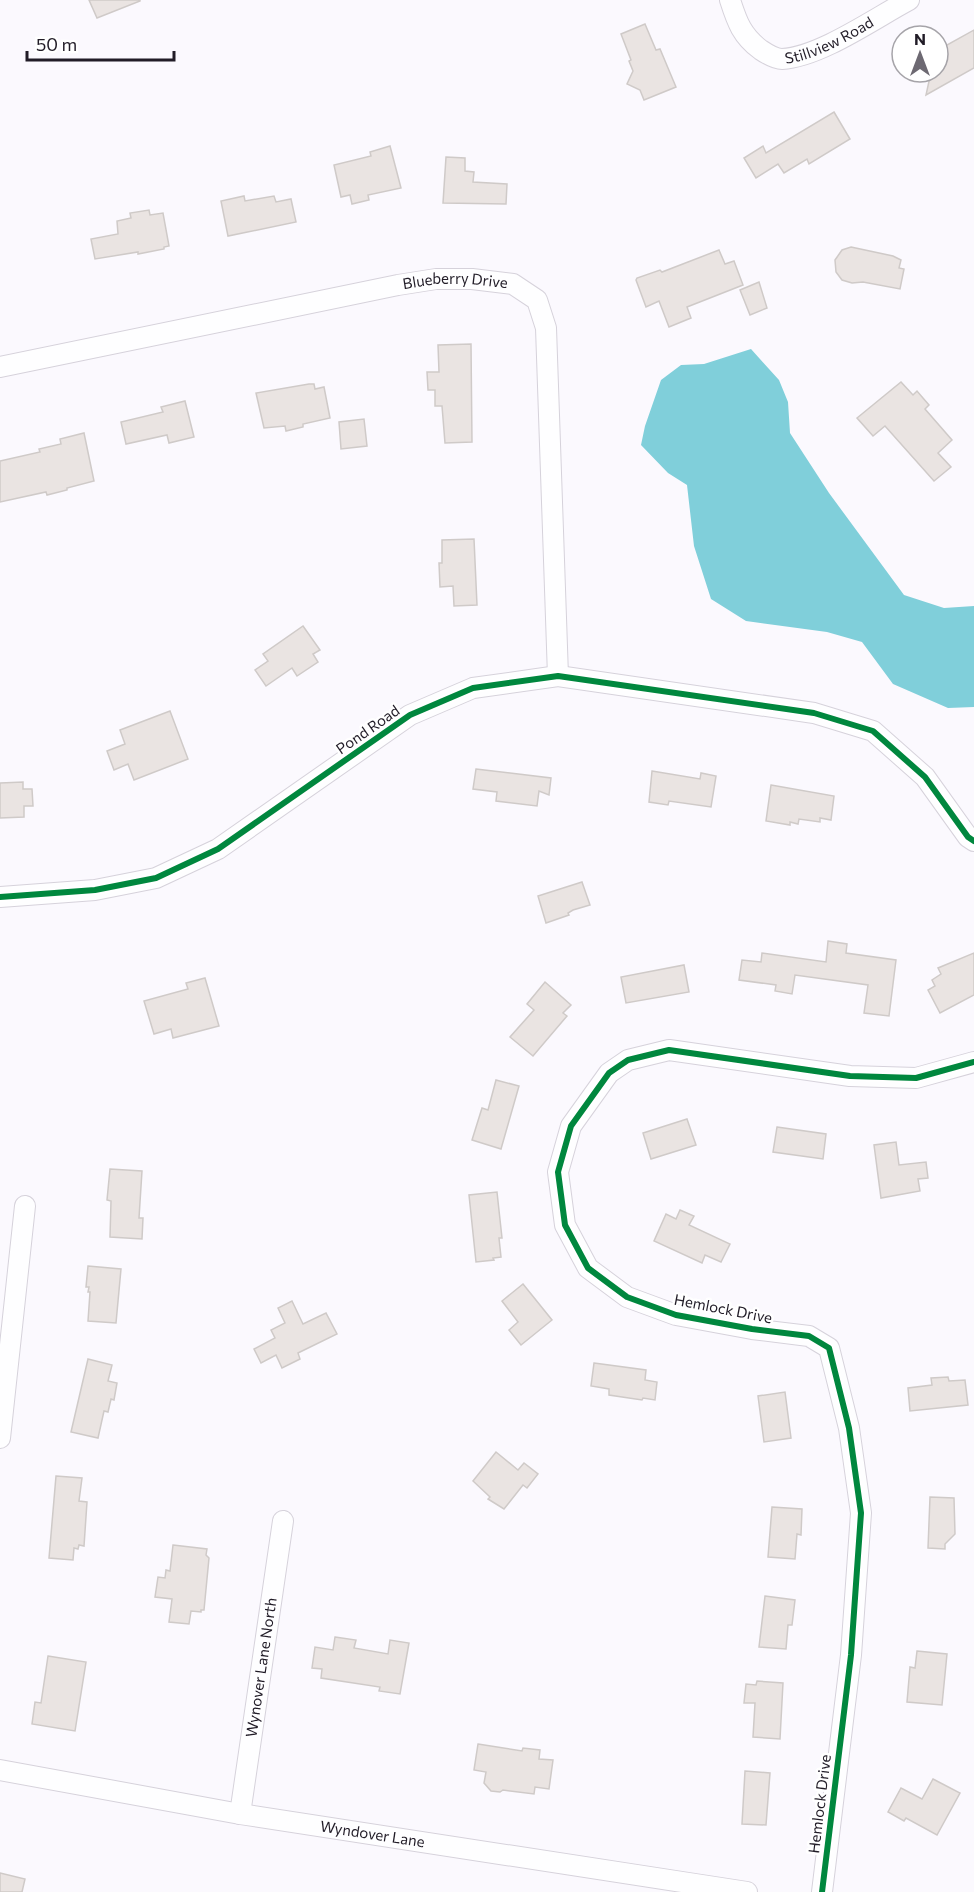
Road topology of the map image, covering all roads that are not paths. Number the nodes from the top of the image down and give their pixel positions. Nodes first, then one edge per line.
1 (730, 0) edge
2 (909, 0) edge
3 (0, 368) edge
4 (558, 676) junction
5 (974, 841) edge
6 (0, 897) edge
7 (974, 1062) edge
8 (25, 1206) dead end
9 (0, 1438) edge
10 (283, 1521) dead end
11 (0, 1770) edge
12 (240, 1814) junction
13 (747, 1892) edge
14 (822, 1892) edge

1 - 2 street, Stillview Road
3 - 4 street, Blueberry Drive
4 - 5 street, Pond Road
4 - 6 street, Pond Road
7 - 14 street, Hemlock Drive
8 - 9 street
10 - 12 street, Wynover Lane North
11 - 12 street, Wyndover Lane
12 - 13 street, Wyndover Lane

